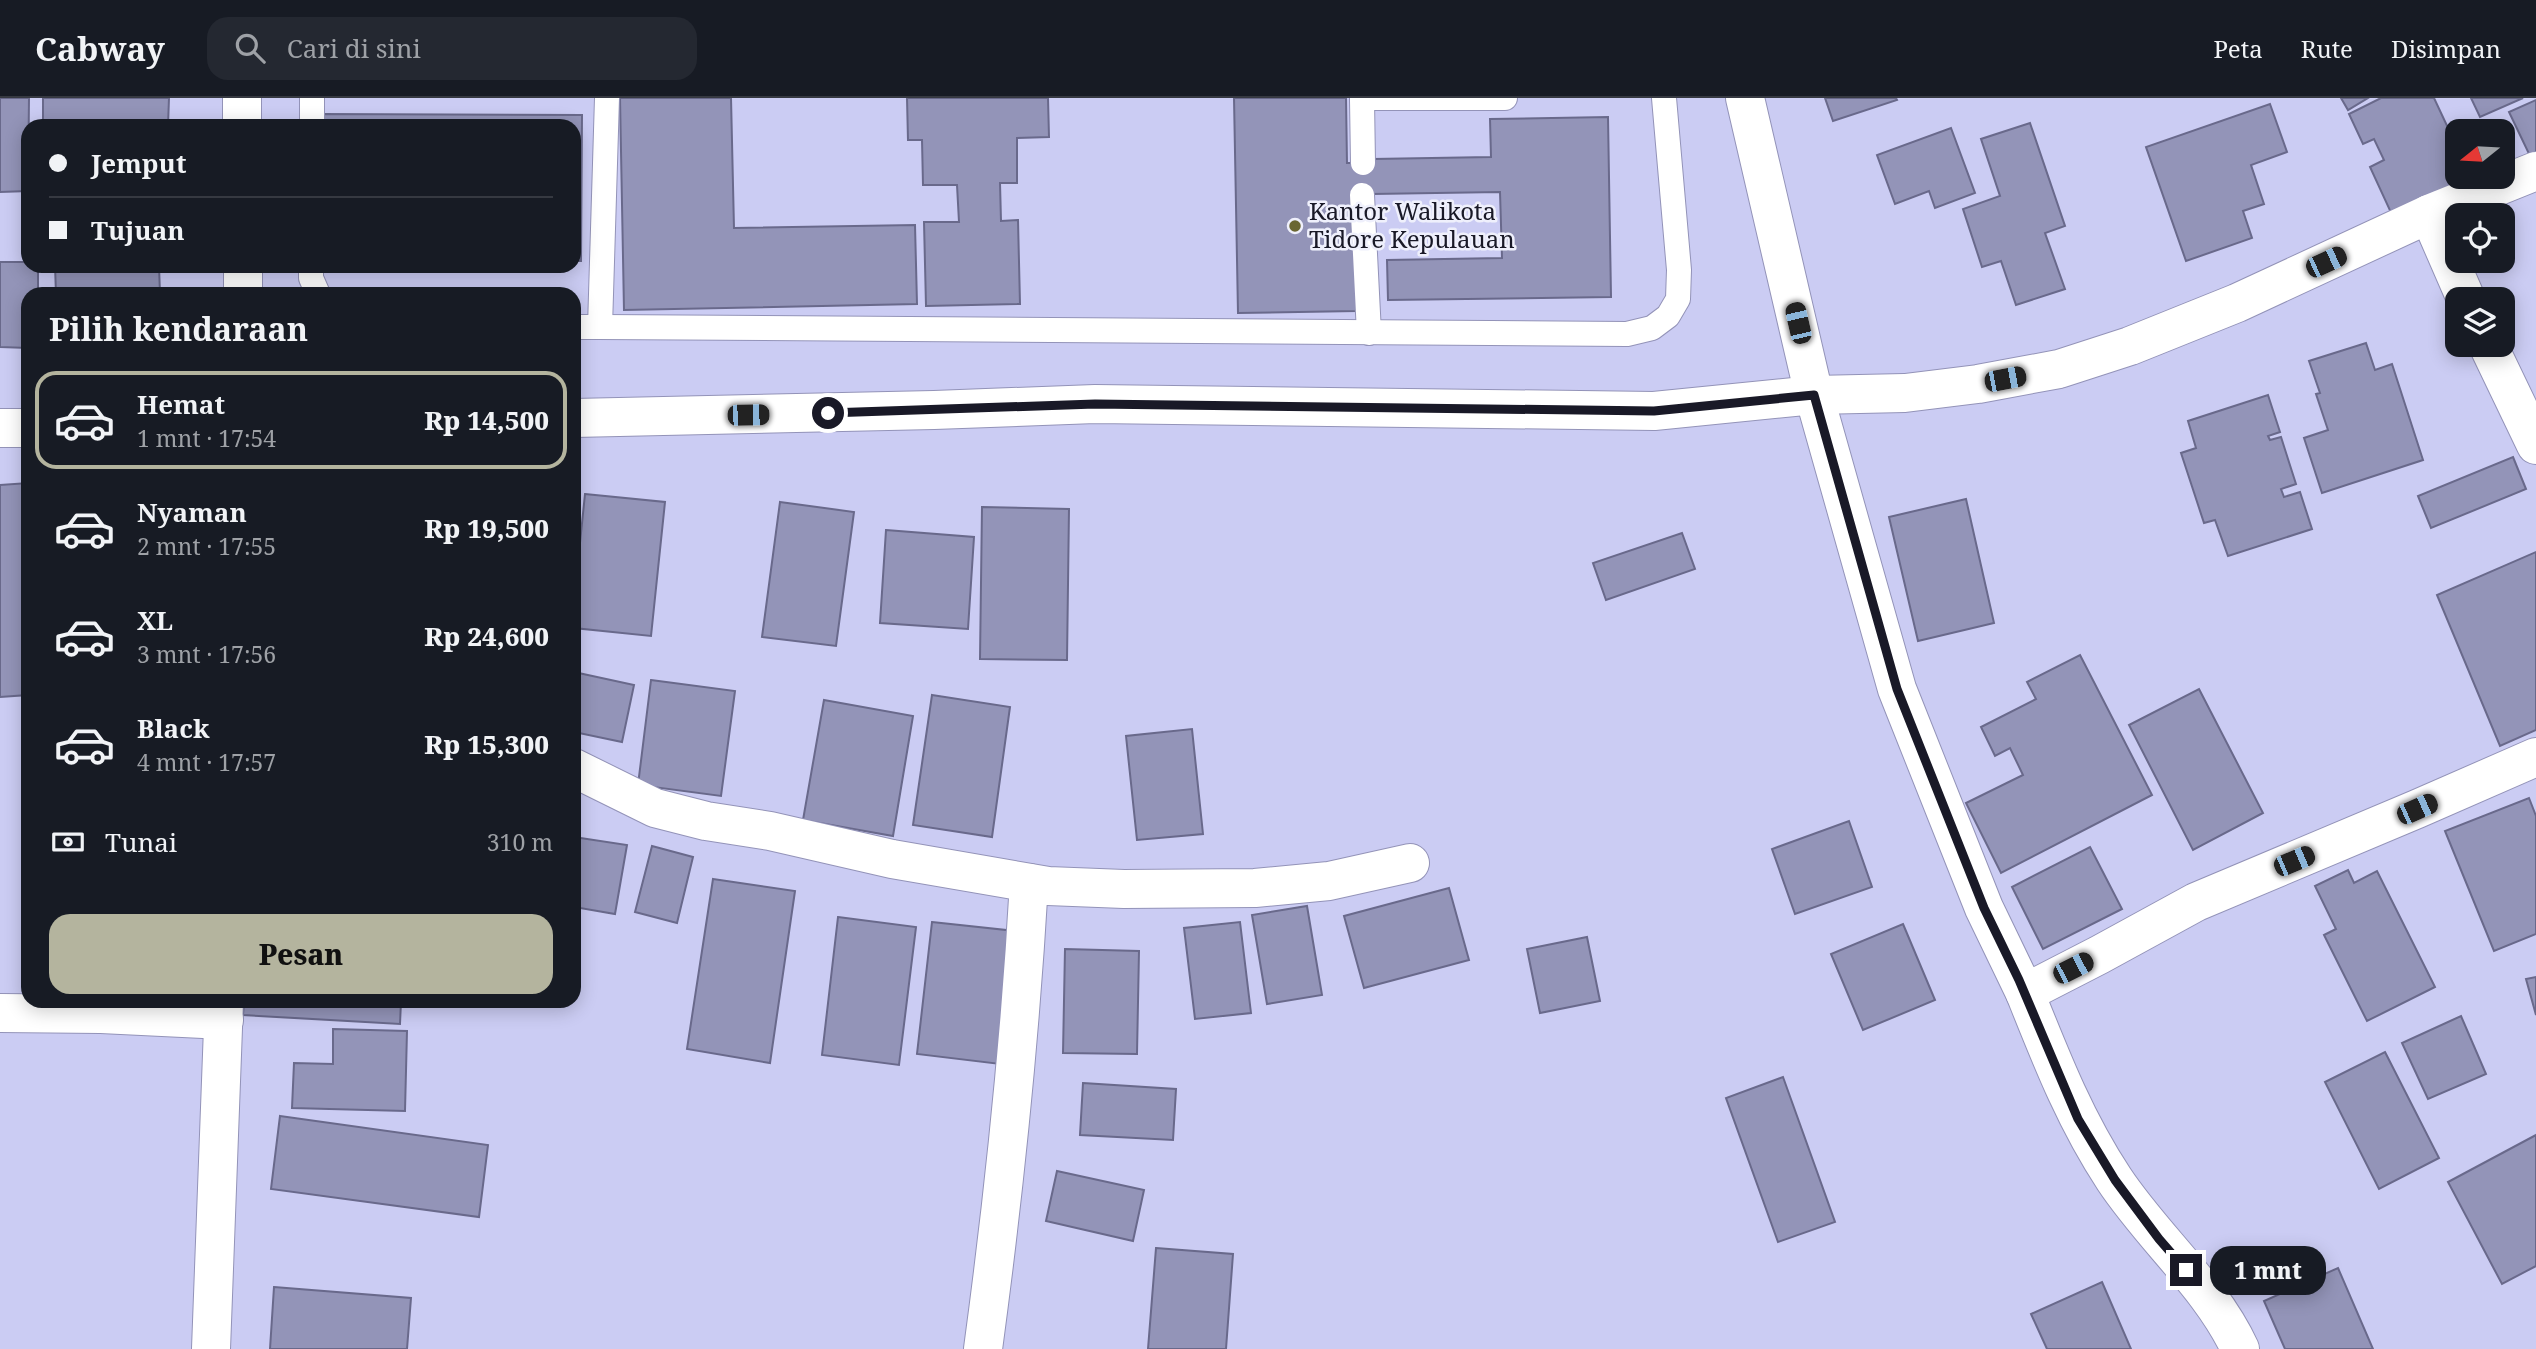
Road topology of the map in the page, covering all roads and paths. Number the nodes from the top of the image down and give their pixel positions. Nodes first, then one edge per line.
1 (242, 98) edge
2 (312, 98) edge
3 (607, 98) edge
4 (1505, 98) edge
5 (1664, 98) edge
6 (1745, 98) edge
7 (1362, 99) edge
8 (243, 119) edge
9 (312, 119) edge
10 (1363, 163) dead end
11 (2536, 171) edge
12 (1362, 195) dead end
13 (2429, 214) junction
14 (2461, 287) edge
15 (581, 327) edge
16 (600, 327) junction
17 (1369, 333) junction
18 (2494, 357) edge
19 (1814, 395) junction
20 (581, 418) edge
21 (0, 428) edge
22 (21, 428) edge
23 (2536, 445) edge
24 (2536, 757) edge
25 (581, 771) edge
26 (1410, 863) dead end
27 (1029, 883) junction
28 (2025, 993) junction
29 (224, 1010) edge
30 (0, 1013) edge
31 (211, 1349) edge
32 (983, 1349) edge
33 (2241, 1349) edge

1 - 8 street
2 - 9 lane
3 - 16 lane
4 - 7 lane
5 - 17 lane
6 - 19 street
7 - 10 lane
11 - 13 street
12 - 17 lane
13 - 14 street
13 - 19 street
15 - 16 lane
16 - 17 lane
18 - 23 street
19 - 20 street
19 - 28 street
21 - 22 street
24 - 28 street
25 - 27 street
26 - 27 street
27 - 32 street
28 - 33 street
29 - 30 street
29 - 31 street

